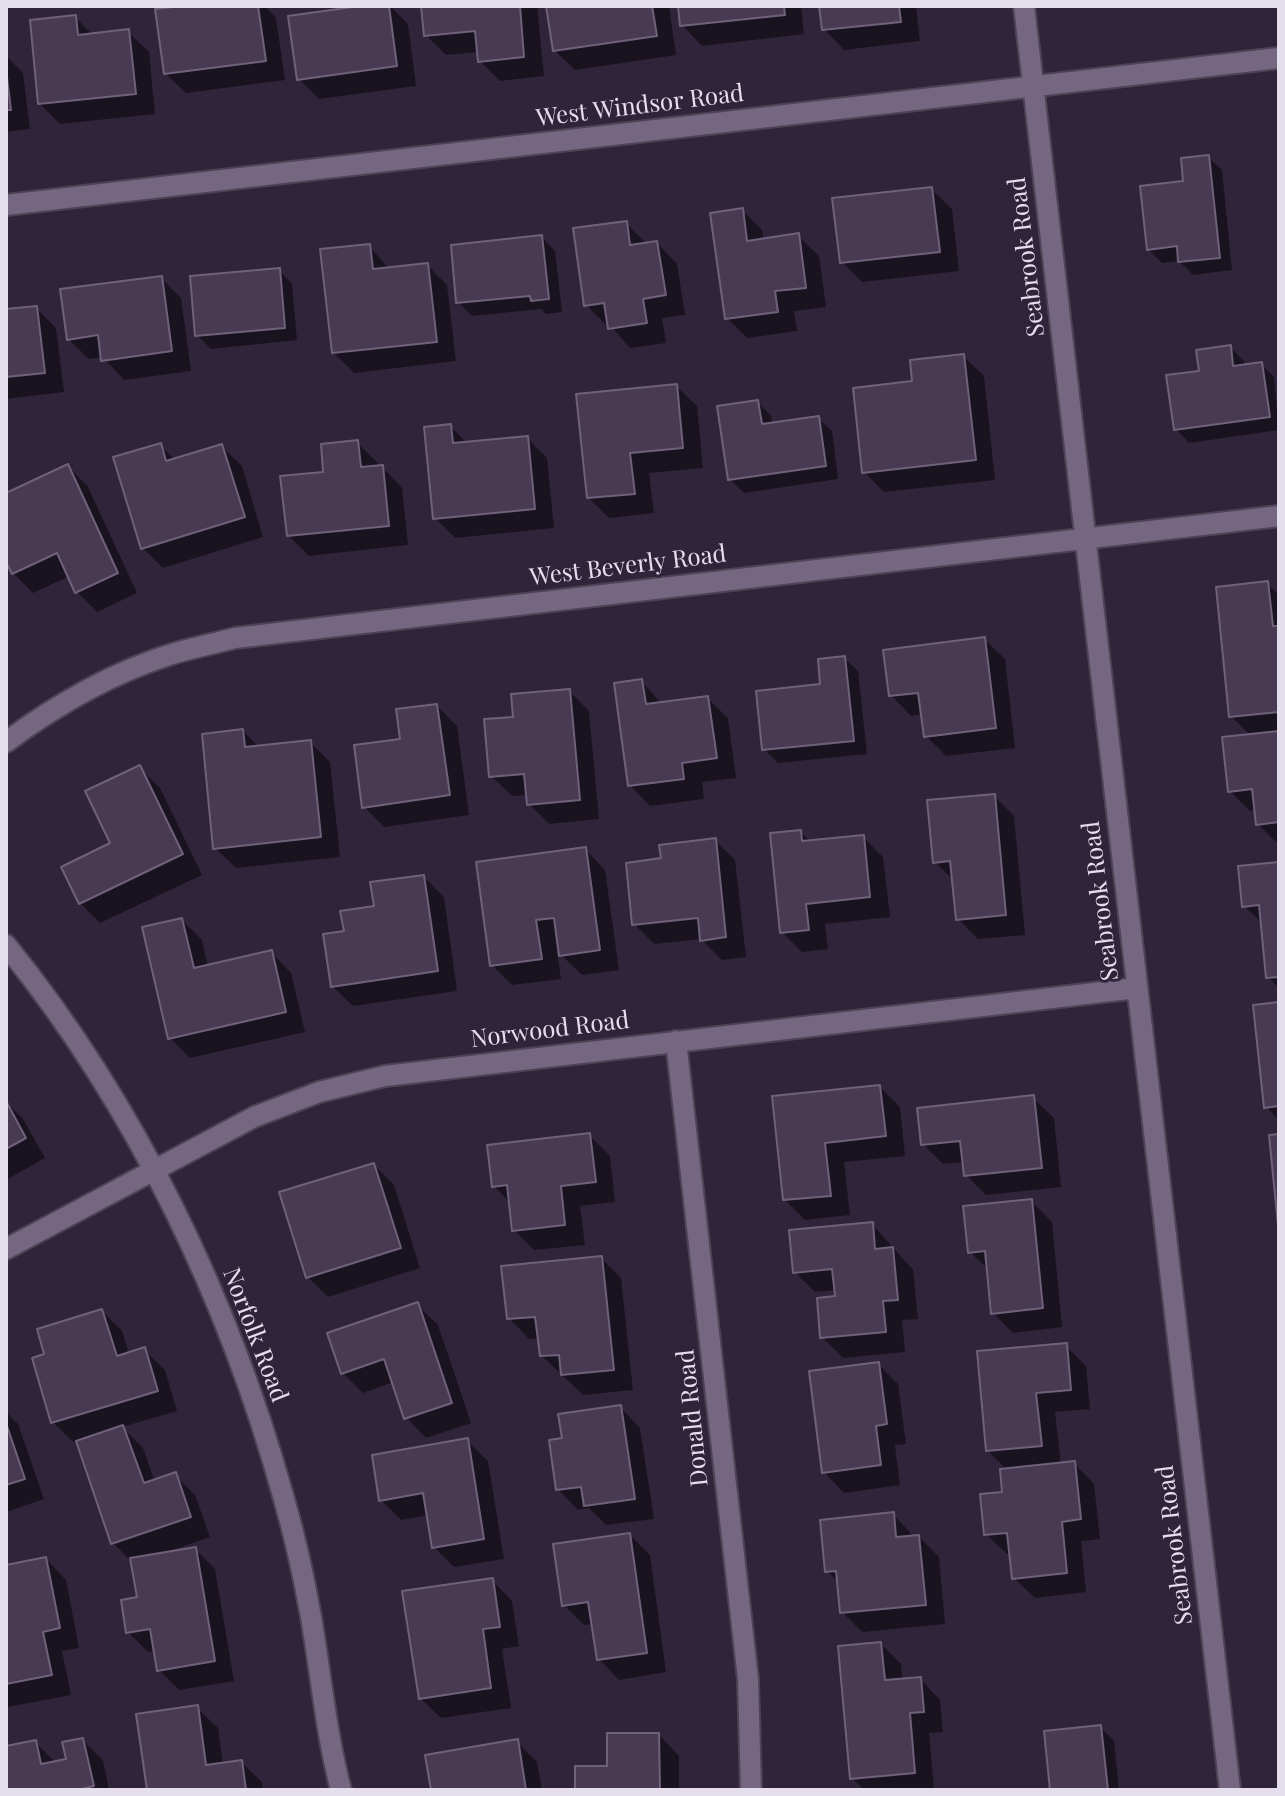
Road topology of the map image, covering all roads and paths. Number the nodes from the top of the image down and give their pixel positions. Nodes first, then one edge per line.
1 (1024, 6) edge
2 (1279, 58) edge
3 (1033, 87) junction
4 (6, 205) edge
5 (1279, 516) edge
6 (1085, 539) junction
7 (6, 742) edge
8 (6, 945) edge
9 (1137, 988) junction
10 (676, 1041) junction
11 (154, 1170) junction
12 (6, 1249) edge
13 (341, 1790) edge
14 (751, 1790) edge
15 (1230, 1790) edge

1 - 3 street, Seabrook Road
2 - 3 street, West Windsor Road
3 - 4 street, West Windsor Road
3 - 6 street, Seabrook Road
5 - 6 street, West Beverly Road
6 - 7 street, West Beverly Road
6 - 9 street, Seabrook Road
8 - 11 street, Norfolk Road
9 - 10 street, Norwood Road
9 - 15 street, Seabrook Road
10 - 11 street, Norwood Road
10 - 14 street, Donald Road
11 - 12 street, Norwood Road
11 - 13 street, Norfolk Road

